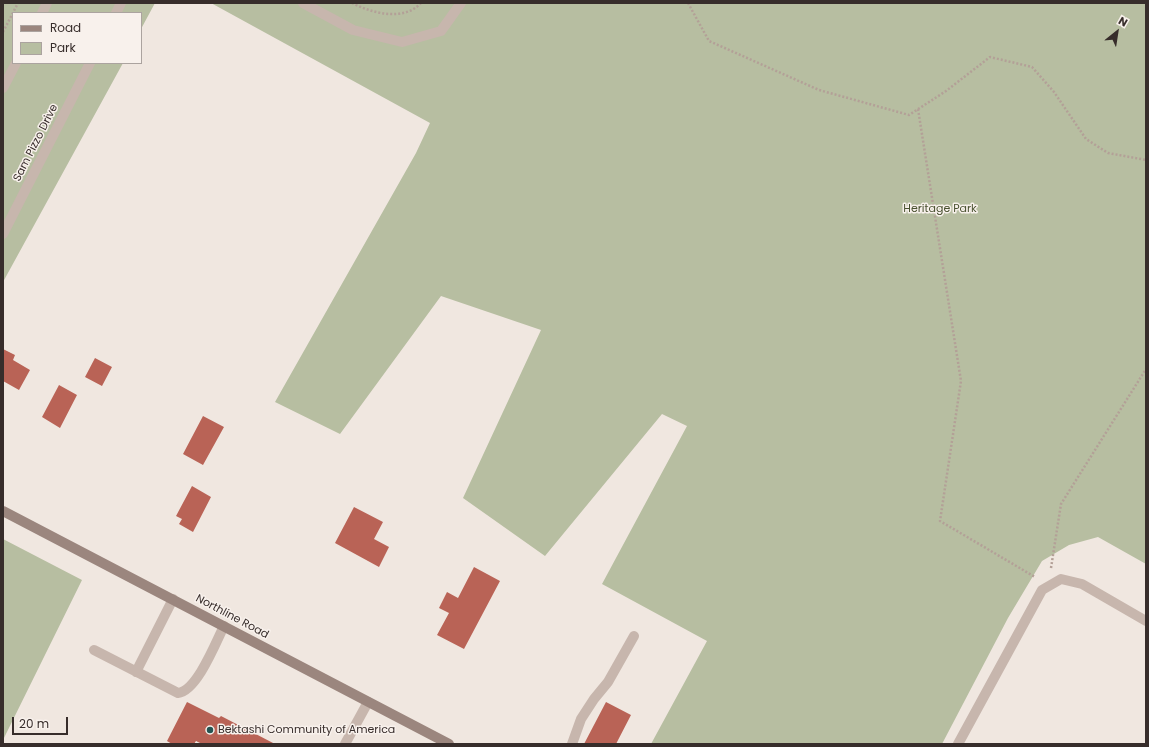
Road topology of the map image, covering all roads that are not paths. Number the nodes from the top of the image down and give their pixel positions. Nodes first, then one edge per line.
1 (47, 3) edge
2 (121, 3) edge
3 (303, 3) edge
4 (461, 3) edge
5 (42, 12) edge
6 (116, 12) edge
7 (15, 64) edge
8 (89, 64) edge
9 (3, 88) edge
10 (3, 234) edge
11 (3, 510) edge
12 (173, 599) junction
13 (1146, 621) edge
14 (224, 626) junction
15 (634, 636) dead end
16 (94, 650) dead end
17 (136, 672) junction
18 (368, 702) junction
19 (345, 744) edge
20 (449, 744) edge
21 (572, 744) edge
22 (958, 744) edge

1 - 5 street
2 - 6 street
3 - 4 street
7 - 9 street
8 - 10 street, Sam Pizzo Drive
11 - 12 main road, Northline Road
12 - 14 main road, Northline Road
12 - 17 street
13 - 22 street
14 - 17 street
14 - 18 main road, Northline Road
15 - 21 street
16 - 17 street
18 - 19 street
18 - 20 main road, Northline Road

